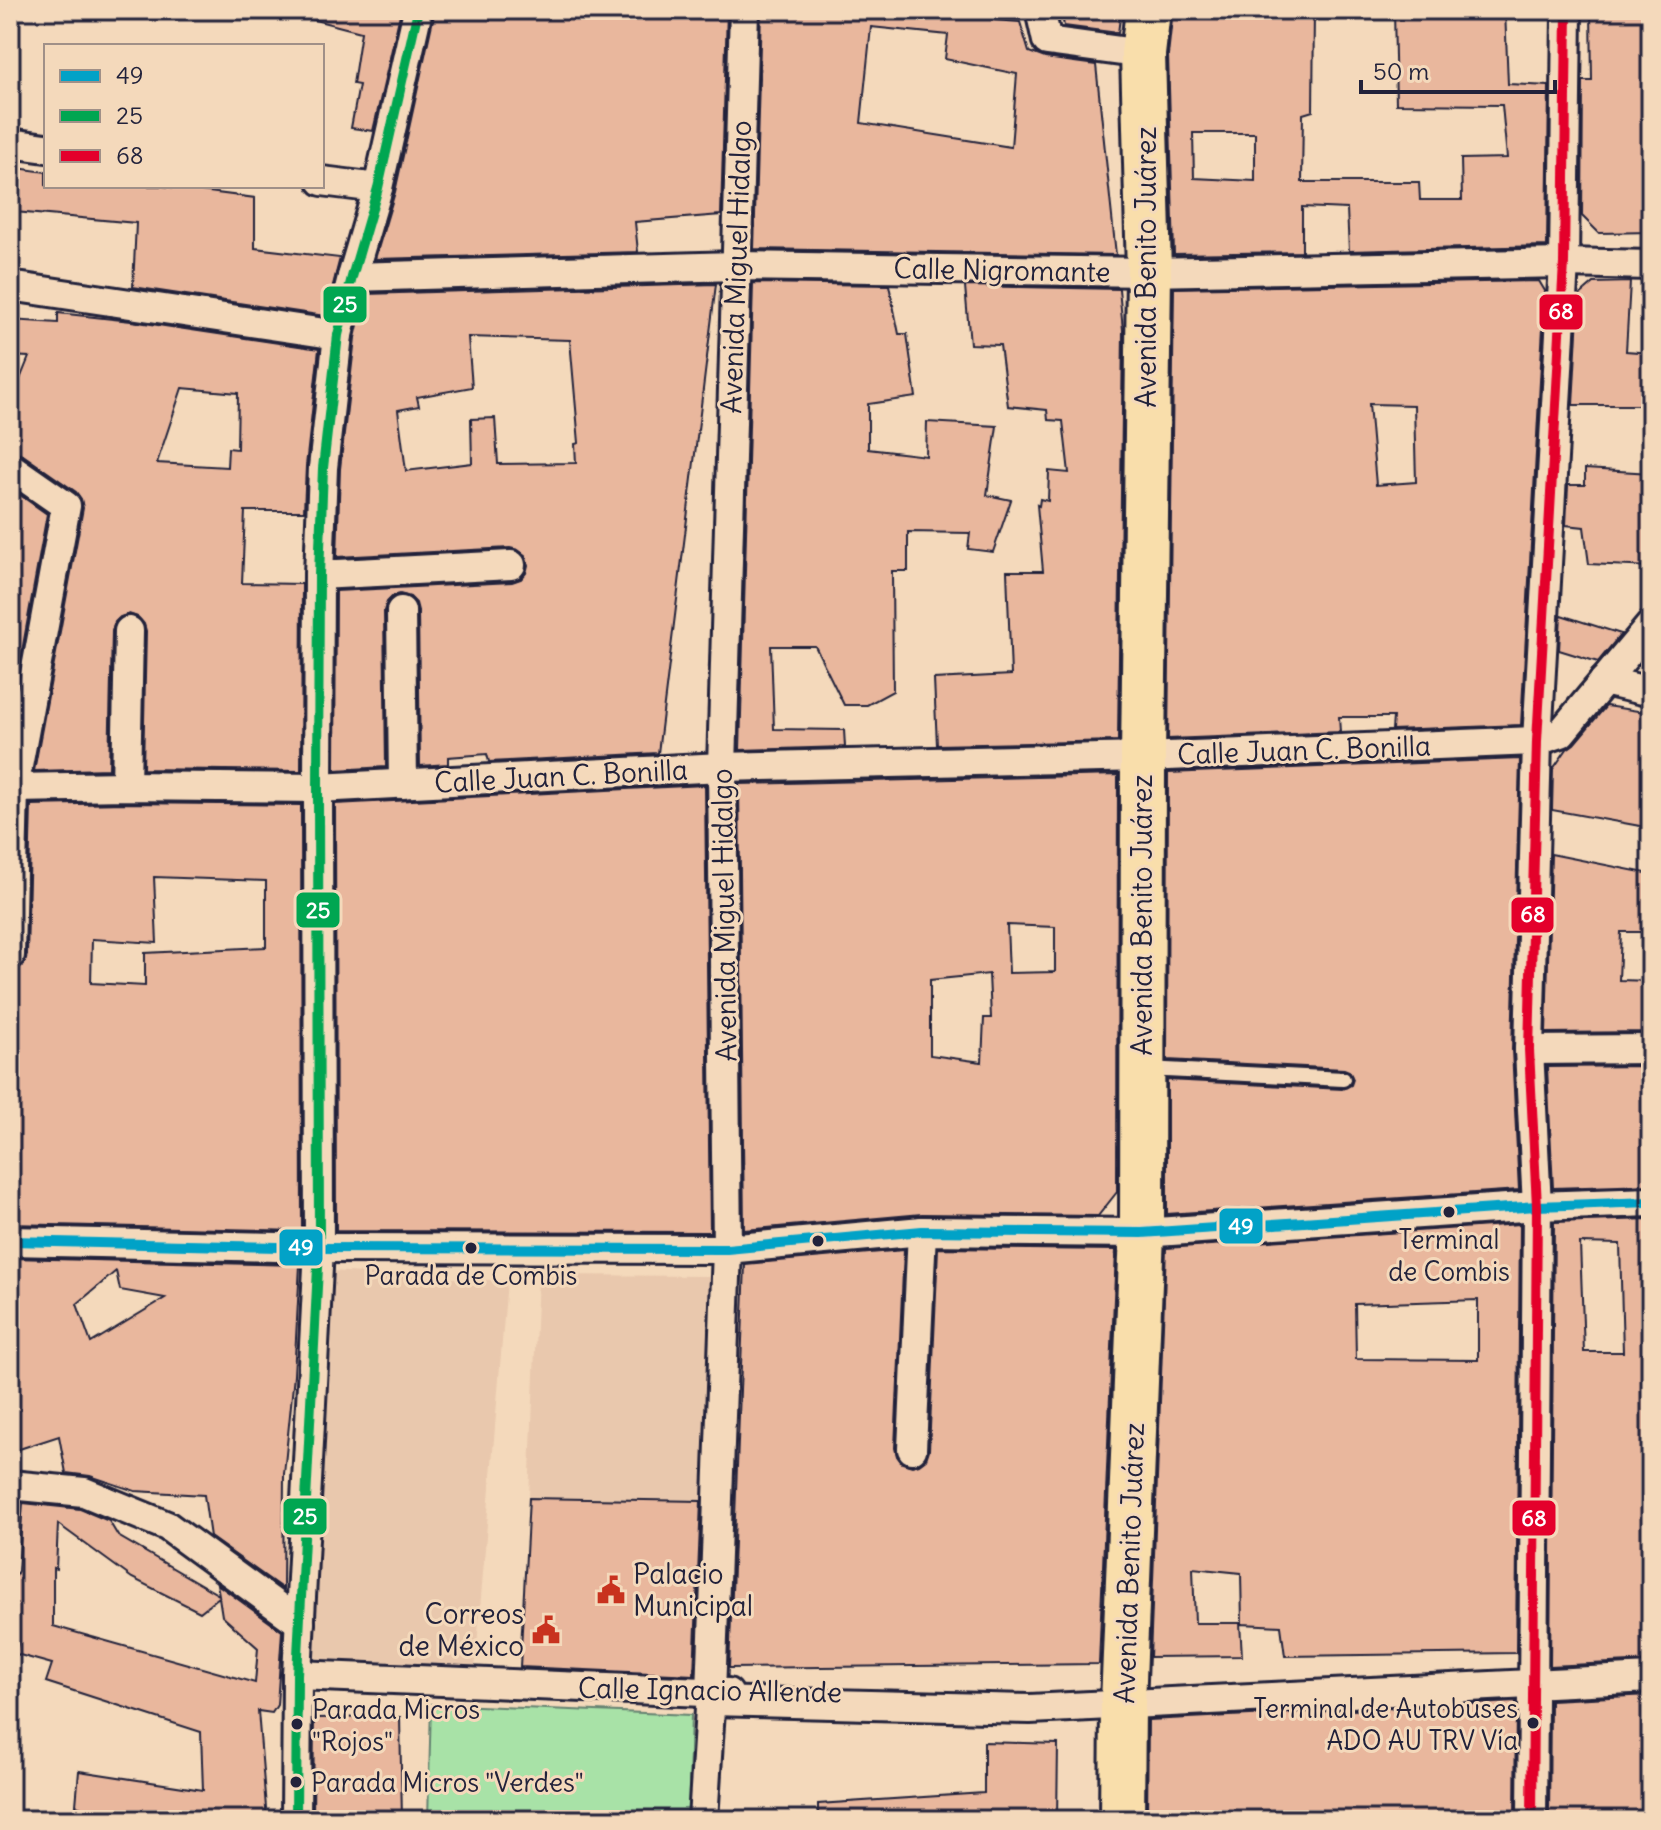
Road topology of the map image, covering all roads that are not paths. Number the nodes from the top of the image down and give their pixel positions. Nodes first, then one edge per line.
1 (418, 10) edge
2 (744, 10) edge
3 (1040, 10) edge
4 (1148, 10) edge
5 (1567, 10) edge
6 (1143, 54) junction
7 (10, 143) edge
8 (44, 148) edge
9 (324, 181) edge
10 (378, 188) junction
11 (1564, 263) junction
12 (1651, 265) edge
13 (736, 266) junction
14 (1149, 272) junction
15 (352, 277) junction
16 (10, 286) edge
17 (338, 335) junction
18 (10, 467) edge
19 (511, 565) dead end
20 (319, 575) junction
21 (401, 611) dead end
22 (1651, 625) edge
23 (129, 631) dead end
24 (1604, 681) junction
25 (1651, 692) edge
26 (1549, 737) junction
27 (1143, 757) junction
28 (722, 767) junction
29 (403, 784) junction
30 (126, 786) junction
31 (14, 788) junction
32 (318, 788) junction
33 (10, 955) edge
34 (1651, 1049) edge
35 (1529, 1050) junction
36 (1142, 1069) junction
37 (1343, 1079) dead end
38 (1651, 1202) edge
39 (1537, 1206) junction
40 (922, 1231) junction
41 (1142, 1233) junction
42 (10, 1241) edge
43 (319, 1248) junction
44 (727, 1249) junction
45 (912, 1449) dead end
46 (10, 1485) edge
47 (300, 1623) junction
48 (297, 1675) junction
49 (1651, 1678) edge
50 (1533, 1684) junction
51 (711, 1697) junction
52 (1124, 1700) junction
53 (296, 1820) edge
54 (703, 1820) edge
55 (1122, 1820) edge
56 (1532, 1820) edge

1 - 10 street
2 - 13 street, Avenida Miguel Hidalgo
3 - 6 street
4 - 6 main road, Avenida Benito Juárez
5 - 11 street
6 - 14 main road, Avenida Benito Juárez
7 - 8 street
9 - 10 street
10 - 15 street
11 - 12 street, Calle Nigromante
11 - 14 street, Calle Nigromante
11 - 26 street
13 - 14 street, Calle Nigromante
13 - 15 street, Calle Nigromante
13 - 28 street, Avenida Miguel Hidalgo
14 - 27 main road, Avenida Benito Juárez
15 - 17 street
16 - 17 street
17 - 20 street
18 - 31 street
19 - 20 street
20 - 32 street
21 - 29 street
22 - 24 street
23 - 30 street
24 - 25 street
24 - 26 street
26 - 27 street, Calle Juan C. Bonilla
26 - 35 street
27 - 28 street, Calle Juan C. Bonilla
27 - 36 main road, Avenida Benito Juárez
28 - 29 street, Calle Juan C. Bonilla
28 - 44 street, Avenida Miguel Hidalgo
29 - 32 street, Calle Juan C. Bonilla
30 - 31 street, Calle Juan C. Bonilla
30 - 32 street, Calle Juan C. Bonilla
31 - 33 street
32 - 43 street
34 - 35 street
35 - 39 street
36 - 37 lane
36 - 41 main road, Avenida Benito Juárez
38 - 39 street
39 - 41 street
39 - 50 street
40 - 41 street
40 - 44 street
40 - 45 street
41 - 52 main road, Avenida Benito Juárez
42 - 43 street
43 - 44 street
43 - 47 street
44 - 51 street, Avenida Miguel Hidalgo
46 - 47 street
47 - 48 street
48 - 51 street, Calle Ignacio Allende
48 - 53 street
49 - 50 street
50 - 52 street
50 - 56 street
51 - 52 street, Calle Ignacio Allende
51 - 54 street, Avenida Miguel Hidalgo
52 - 55 main road, Avenida Benito Juárez

